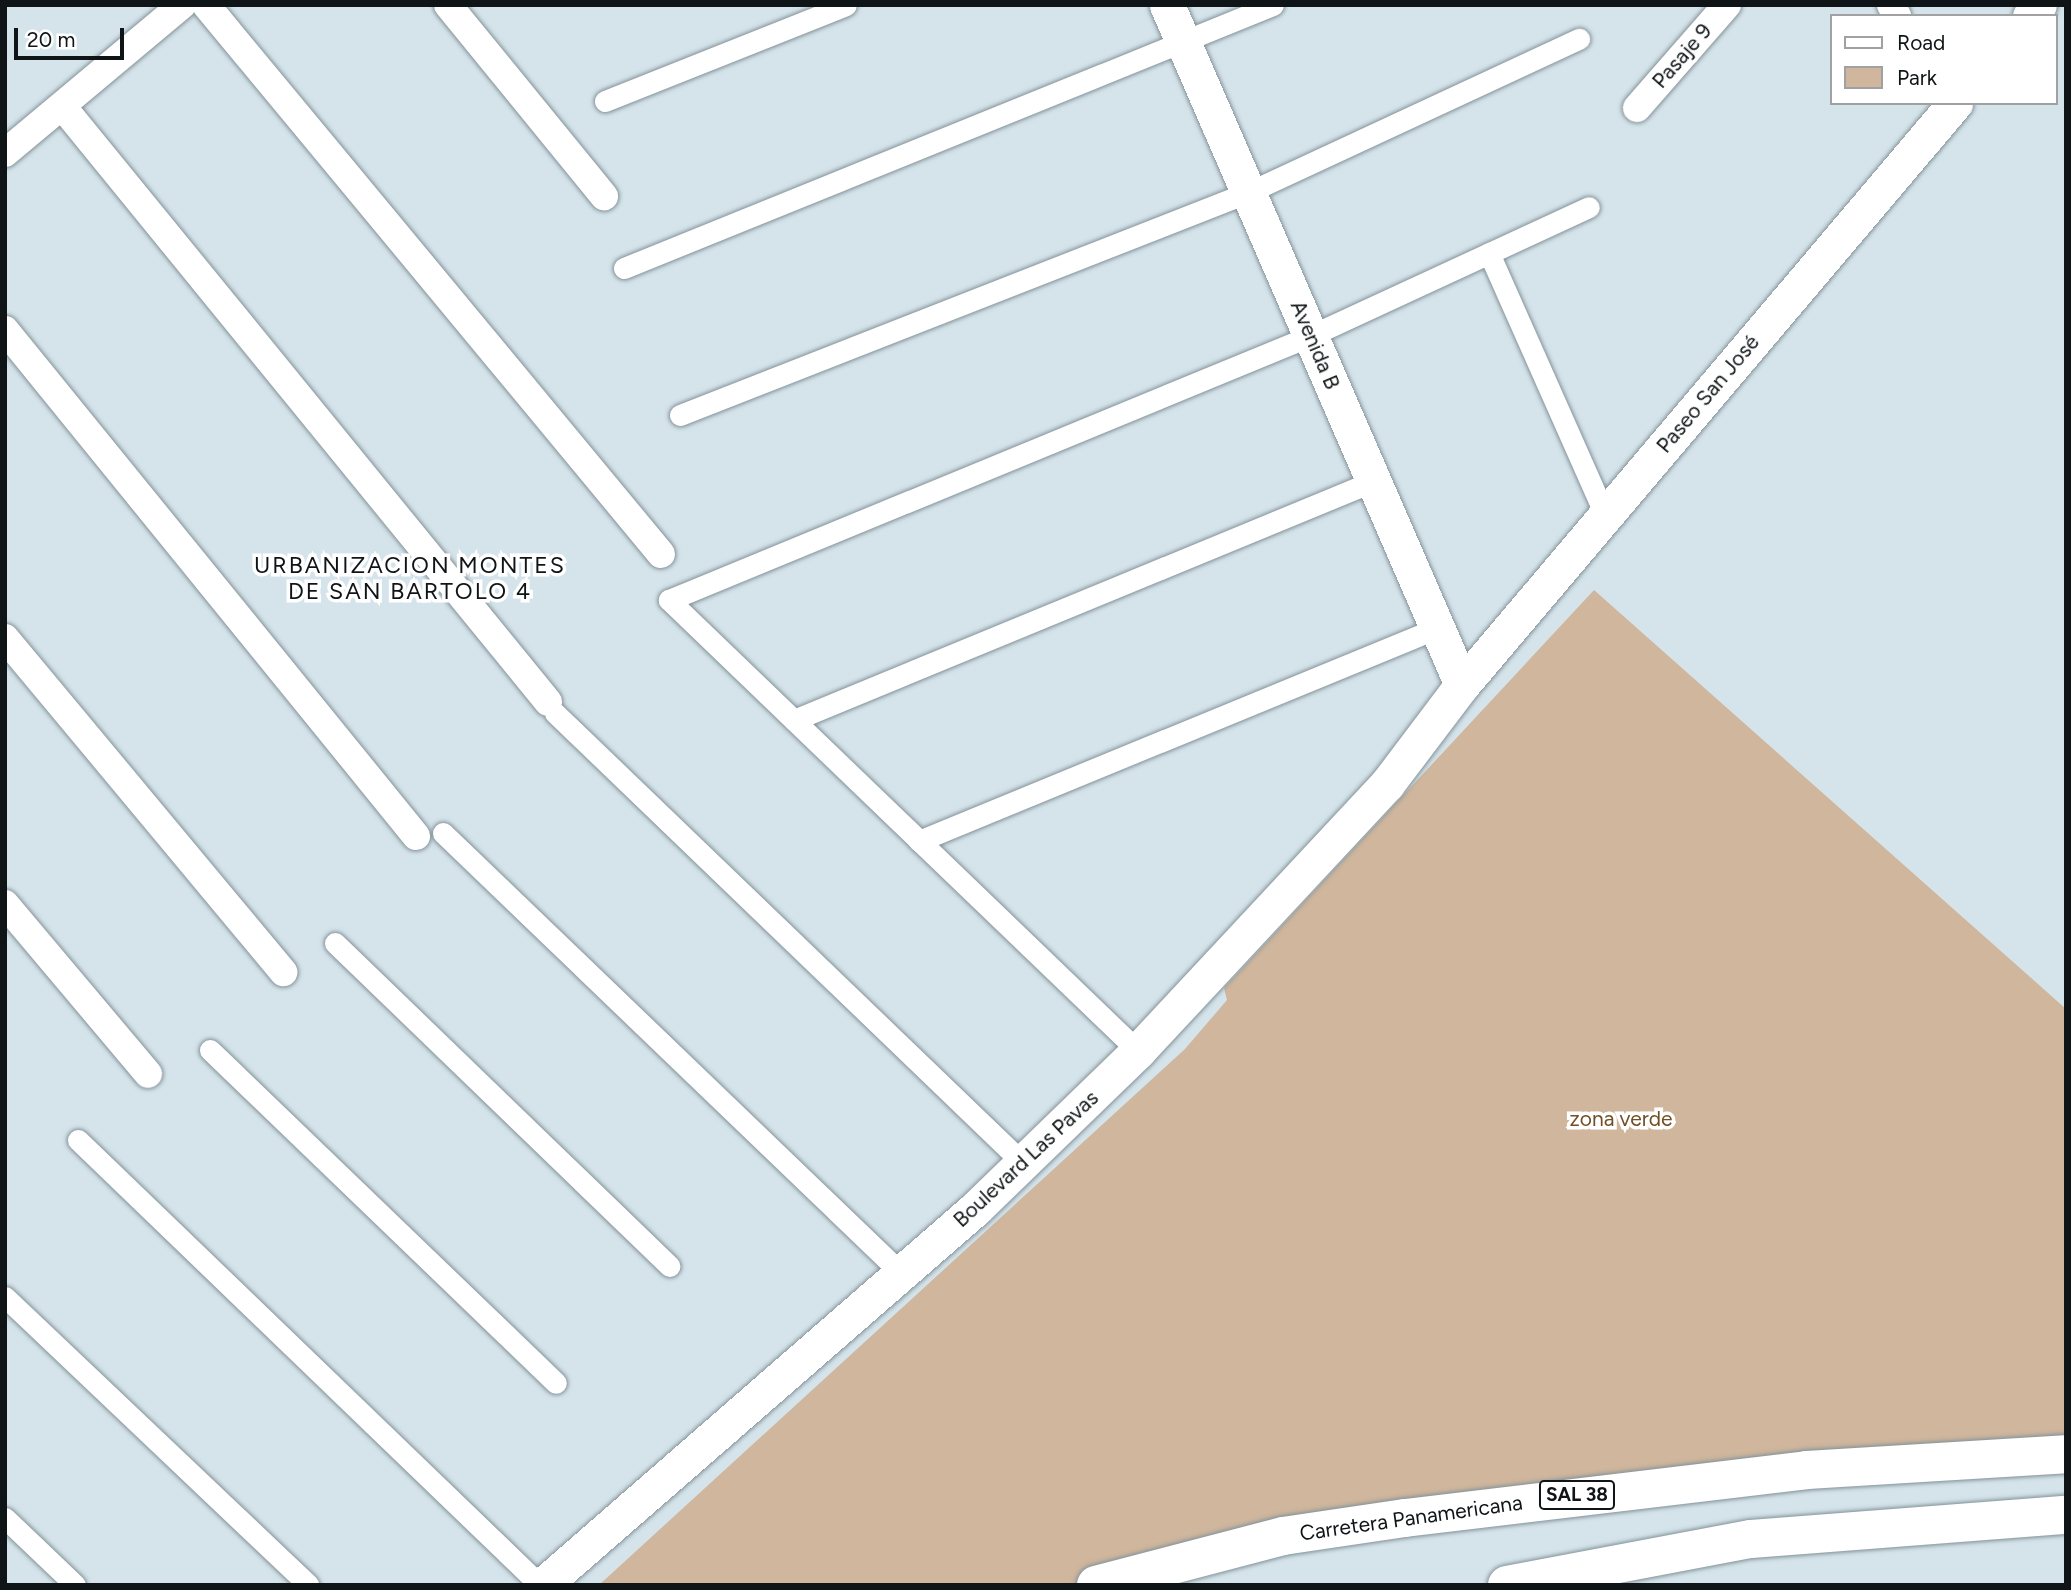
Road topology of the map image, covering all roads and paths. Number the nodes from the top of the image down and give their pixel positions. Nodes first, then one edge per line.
1 (182, 5) edge
2 (206, 5) edge
3 (448, 5) edge
4 (846, 5) edge
5 (1167, 5) edge
6 (1273, 5) edge
7 (1727, 5) edge
8 (1578, 39) dead end
9 (1185, 45) junction
10 (605, 101) dead end
11 (62, 106) junction
12 (1950, 106) edge
13 (1637, 108) dead end
14 (5, 153) edge
15 (1249, 192) junction
16 (604, 196) dead end
17 (1589, 207) dead end
18 (1489, 253) junction
19 (624, 268) dead end
20 (5, 330) edge
21 (1310, 336) junction
22 (680, 415) dead end
23 (1374, 481) junction
24 (1605, 515) junction
25 (661, 554) dead end
26 (1437, 628) junction
27 (5, 638) edge
28 (1462, 685) junction
29 (551, 707) joint
30 (794, 720) junction
31 (430, 835) joint
32 (919, 841) junction
33 (5, 904) edge
34 (335, 943) dead end
35 (283, 972) dead end
36 (210, 1050) dead end
37 (1138, 1051) junction
38 (148, 1074) dead end
39 (78, 1140) dead end
40 (1023, 1163) junction
41 (670, 1266) dead end
42 (901, 1273) junction
43 (5, 1297) edge
44 (556, 1383) dead end
45 (2066, 1454) edge
46 (2066, 1515) edge
47 (5, 1518) edge
48 (75, 1585) edge
49 (308, 1585) edge
50 (541, 1585) edge
51 (1096, 1585) edge
52 (1507, 1585) edge

1 - 11 street
2 - 25 street
3 - 16 street
4 - 10 street
5 - 9 street, Avenida B
6 - 9 street
7 - 13 street, Pasaje 9
8 - 15 street
9 - 15 street, Avenida B
9 - 19 street
11 - 14 street
11 - 29 street
12 - 24 street, Paseo San José
15 - 21 street, Avenida B
15 - 22 street
17 - 18 street
18 - 21 street
18 - 24 street
20 - 31 street
21 - 23 street, Avenida B
21 - 30 street
23 - 26 street, Avenida B
23 - 30 street
24 - 28 street, Paseo San José
26 - 28 street, Avenida B
26 - 32 street
27 - 35 street
28 - 37 street, Boulevard Las Pavas
29 - 40 street
30 - 32 street
31 - 42 street
32 - 37 street
33 - 38 street
34 - 41 street
36 - 44 street
37 - 40 street, Boulevard Las Pavas
39 - 50 street
40 - 42 street, Boulevard Las Pavas
42 - 50 street, Boulevard Las Pavas
43 - 49 street
45 - 51 highway, Carretera Panamericana / SAL 38
46 - 52 highway
47 - 48 street

